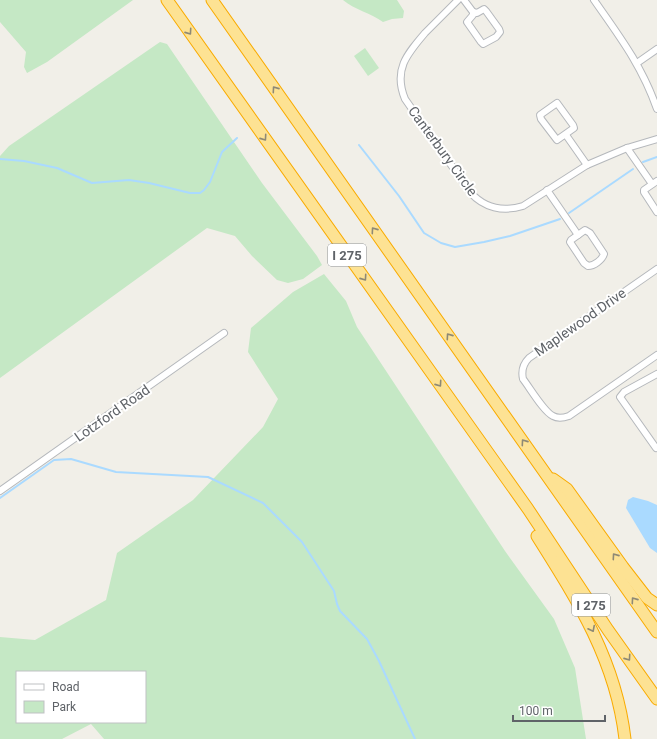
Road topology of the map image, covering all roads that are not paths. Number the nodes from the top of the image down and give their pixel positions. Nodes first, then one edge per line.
1 (167, 0) edge
2 (212, 0) edge
3 (458, 0) edge
4 (464, 0) edge
5 (594, 0) edge
6 (473, 12) junction
7 (657, 49) edge
8 (637, 63) junction
9 (657, 109) edge
10 (566, 135) junction
11 (657, 139) edge
12 (627, 148) junction
13 (587, 165) junction
14 (654, 183) edge
15 (547, 190) junction
16 (657, 212) edge
17 (578, 235) junction
18 (657, 269) edge
19 (224, 333) dead end
20 (657, 355) edge
21 (657, 374) edge
22 (656, 448) edge
23 (546, 474) junction
24 (0, 491) edge
25 (528, 509) junction
26 (657, 605) edge
27 (657, 632) edge
28 (657, 699) edge
29 (625, 739) edge

1 -> 25 highway, I 275
23 -> 2 highway, I 275
3 - 15 street, Canterbury Circle
4 - 6 street
5 - 8 street
6 - 6 street
7 - 8 street
8 - 9 street
10 - 10 street
10 - 13 street
11 - 12 street, Canterbury Circle
12 - 13 street, Canterbury Circle
12 - 14 street
13 - 15 street, Canterbury Circle
14 - 16 street
15 - 17 street
17 - 17 street
18 - 20 street, Maplewood Drive
19 - 24 street, Lotzford Road
21 - 22 street
26 -> 23 highway
27 -> 23 highway, I 275
25 -> 28 highway, I 275
25 -> 29 highway

